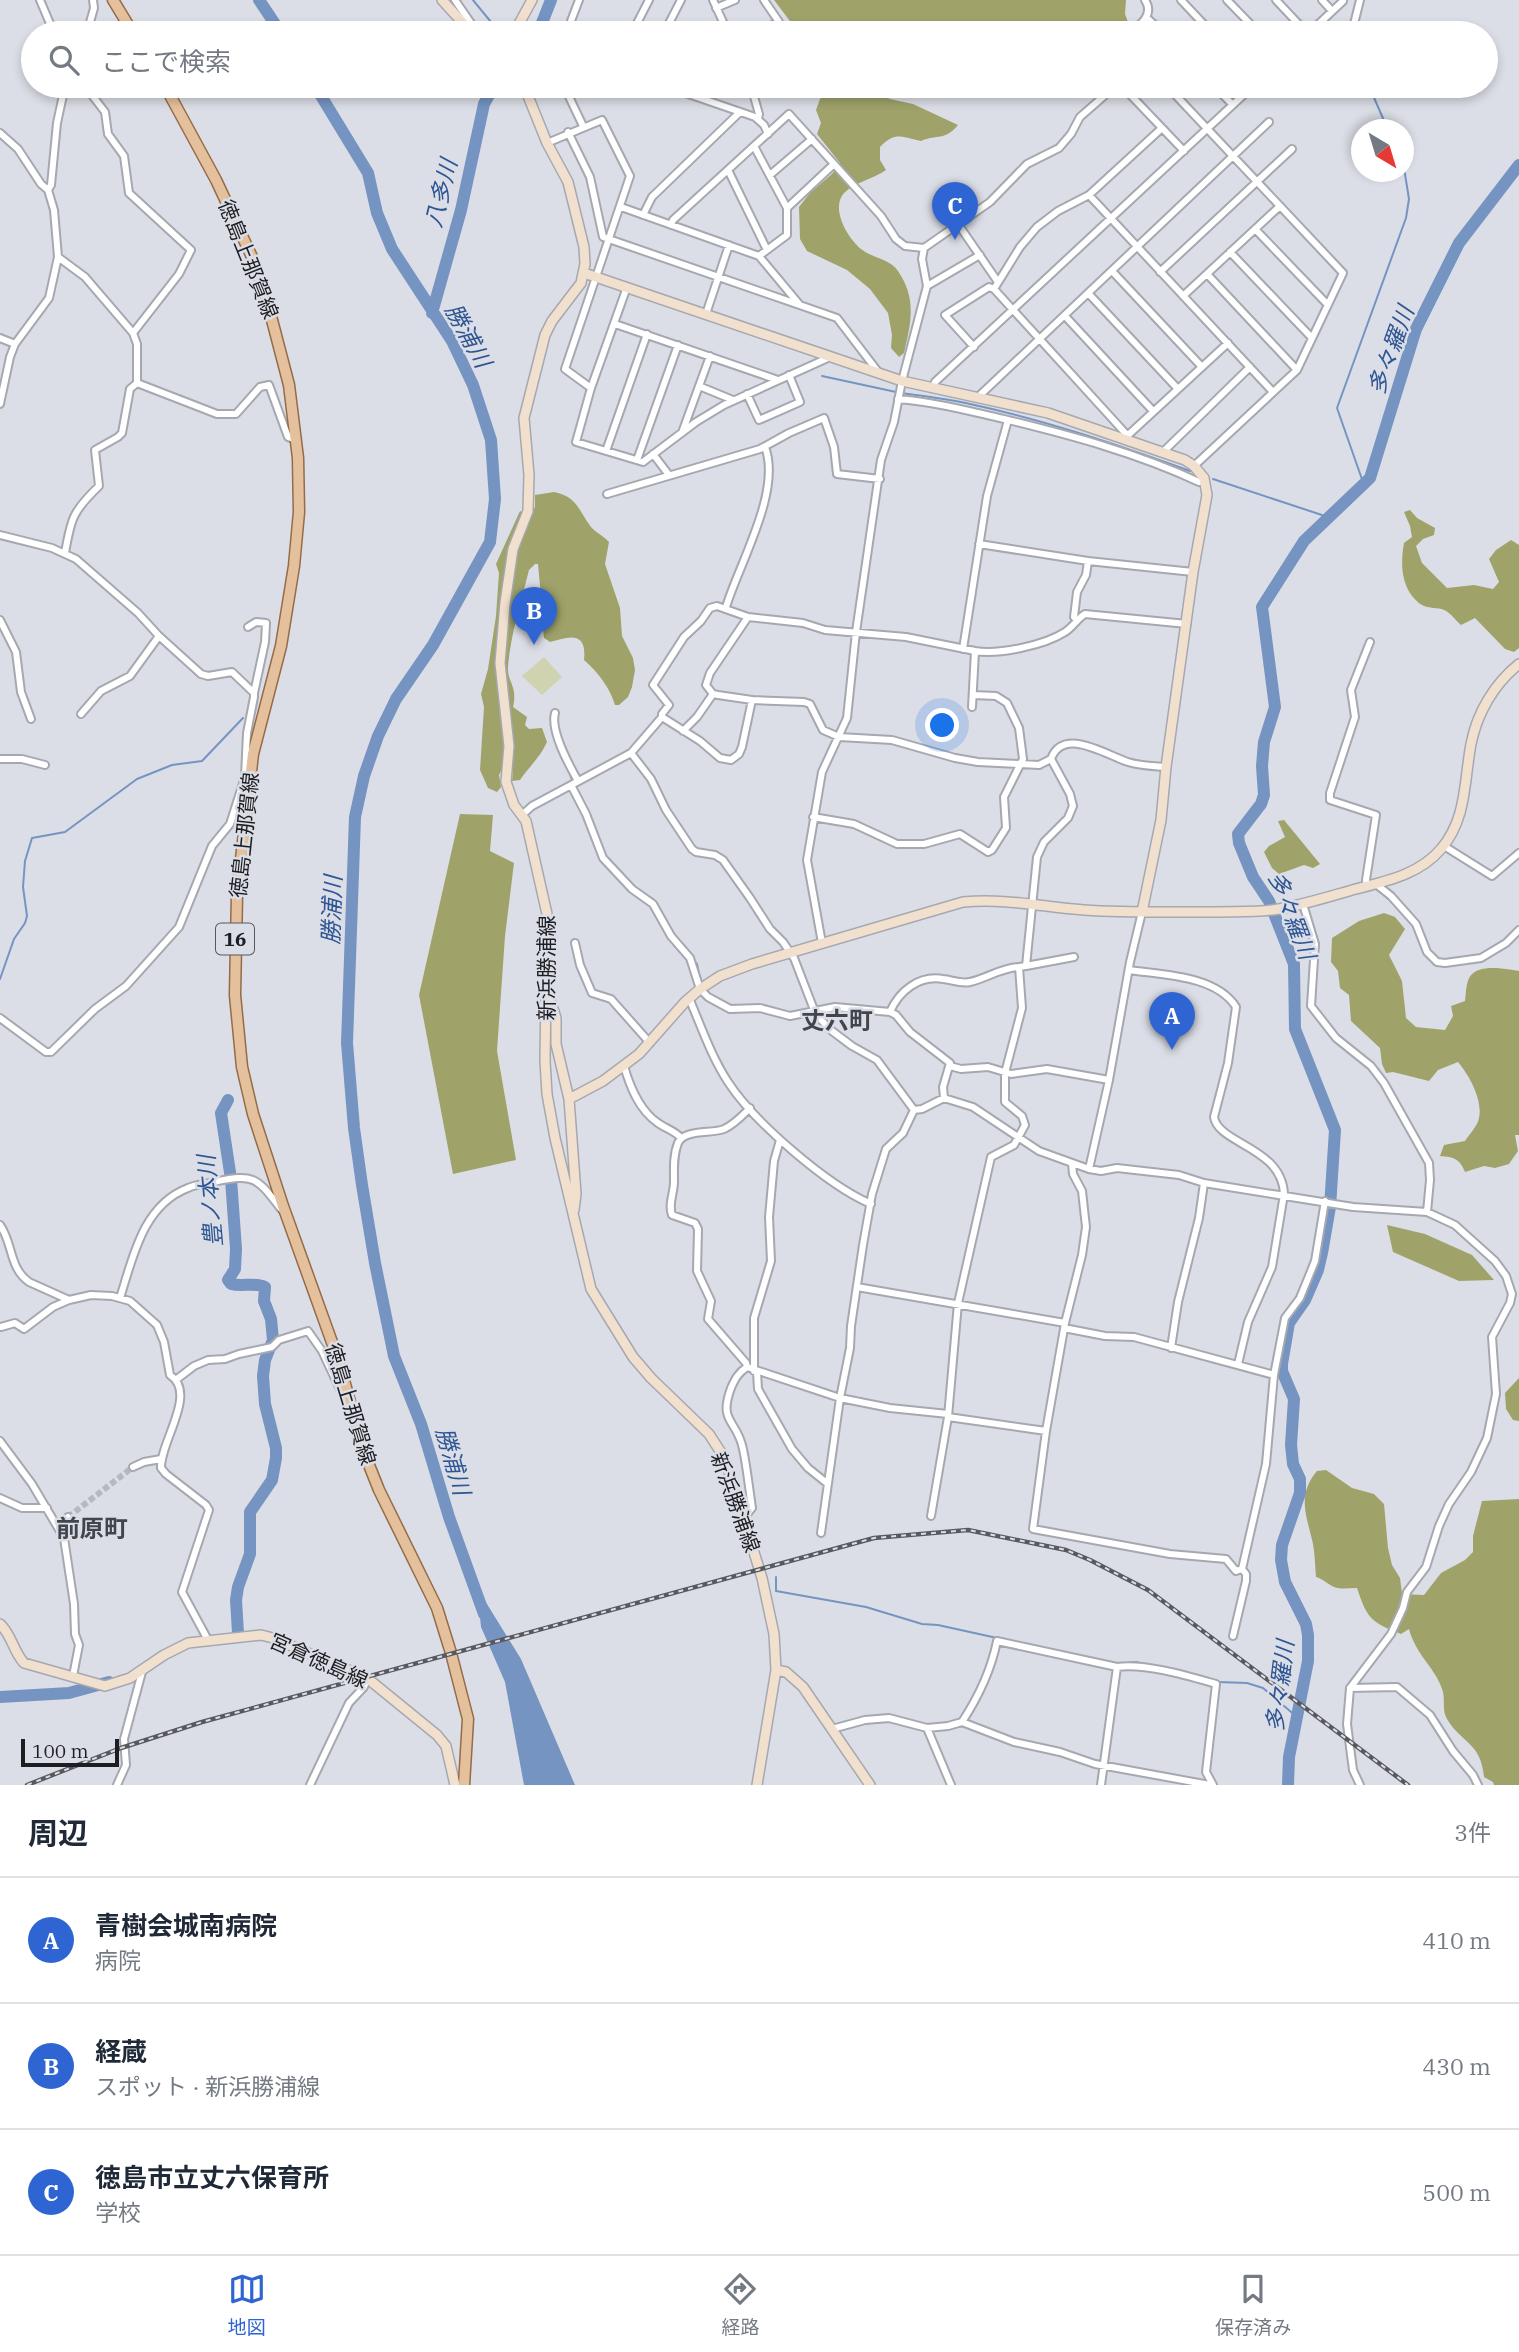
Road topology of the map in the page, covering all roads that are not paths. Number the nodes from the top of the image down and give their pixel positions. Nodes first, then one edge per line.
1 (40, 0) edge
2 (93, 0) edge
3 (113, 0) edge
4 (442, 0) edge
5 (455, 0) edge
6 (532, 0) edge
7 (579, 0) edge
8 (649, 0) edge
9 (681, 0) edge
10 (713, 0) edge
11 (735, 0) edge
12 (764, 0) edge
13 (1145, 0) edge
14 (1181, 0) edge
15 (1227, 0) edge
16 (1276, 0) edge
17 (1322, 0) edge
18 (1360, 0) edge
19 (1343, 1) edge
20 (716, 8) junction
21 (1332, 11) junction
22 (1146, 17) junction
23 (49, 21) edge
24 (90, 21) edge
25 (126, 21) edge
26 (462, 21) edge
27 (469, 21) edge
28 (521, 21) edge
29 (570, 21) edge
30 (638, 21) edge
31 (670, 21) edge
32 (723, 21) edge
33 (778, 21) edge
34 (1141, 21) edge
35 (1150, 21) edge
36 (1201, 21) edge
37 (1247, 21) edge
38 (1296, 21) edge
39 (1321, 21) edge
40 (1354, 21) edge
41 (62, 98) edge
42 (95, 98) edge
43 (172, 98) edge
44 (531, 98) edge
45 (570, 98) edge
46 (703, 98) edge
47 (754, 98) edge
48 (1102, 98) edge
49 (1133, 98) edge
50 (1178, 98) edge
51 (1226, 98) edge
52 (1240, 98) edge
53 (1233, 105) junction
54 (740, 112) junction
55 (758, 119) junction
56 (1269, 122) dead end
57 (583, 126) junction
58 (1162, 128) junction
59 (1207, 129) junction
60 (568, 132) junction
61 (0, 133) edge
62 (768, 134) junction
63 (812, 139) junction
64 (547, 143) junction
65 (754, 146) junction
66 (1293, 149) dead end
67 (1184, 151) junction
68 (1234, 157) junction
69 (834, 164) junction
70 (728, 170) junction
71 (769, 175) junction
72 (1257, 182) junction
73 (48, 190) junction
74 (1088, 195) junction
75 (1280, 206) junction
76 (621, 207) junction
77 (787, 208) junction
78 (643, 215) junction
79 (1111, 219) junction
80 (958, 224) junction
81 (671, 225) junction
82 (1255, 229) junction
83 (609, 239) junction
84 (729, 246) junction
85 (924, 247) junction
86 (1137, 247) junction
87 (766, 250) junction
88 (1230, 252) junction
89 (979, 255) junction
90 (759, 256) junction
91 (58, 257) junction
92 (1112, 271) junction
93 (1160, 272) junction
94 (584, 273) junction
95 (1207, 274) junction
96 (596, 277) junction
97 (718, 277) junction
98 (996, 285) junction
99 (927, 286) junction
100 (627, 287) junction
101 (1088, 293) junction
102 (1183, 296) junction
103 (800, 305) junction
104 (1328, 305) junction
105 (1014, 309) junction
106 (706, 314) junction
107 (1065, 316) junction
108 (615, 324) junction
109 (133, 333) junction
110 (647, 334) junction
111 (0, 338) edge
112 (1312, 338) junction
113 (1039, 339) junction
114 (1228, 343) junction
115 (15, 344) junction
116 (678, 345) junction
117 (974, 346) junction
118 (710, 356) junction
119 (830, 357) junction
120 (1202, 367) junction
121 (1251, 368) junction
122 (1297, 370) junction
123 (879, 373) junction
124 (789, 375) junction
125 (778, 380) junction
126 (902, 381) junction
127 (137, 383) junction
128 (699, 386) junction
129 (933, 387) junction
130 (591, 388) junction
131 (1178, 389) junction
132 (1273, 392) junction
133 (747, 394) junction
134 (978, 397) junction
135 (898, 399) junction
136 (733, 400) junction
137 (0, 404) edge
138 (1153, 411) junction
139 (1008, 420) junction
140 (682, 432) junction
141 (1126, 437) junction
142 (296, 440) junction
143 (765, 447) junction
144 (606, 451) junction
145 (1163, 452) junction
146 (653, 454) junction
147 (637, 460) junction
148 (1194, 466) junction
149 (669, 475) junction
150 (880, 479) junction
151 (1205, 480) junction
152 (607, 494) dead end
153 (0, 535) edge
154 (979, 544) junction
155 (65, 553) junction
156 (1088, 561) junction
157 (1194, 572) junction
158 (726, 607) junction
159 (748, 617) junction
160 (0, 620) edge
161 (1077, 620) junction
162 (1187, 624) junction
163 (248, 627) dead end
164 (856, 632) junction
165 (159, 636) junction
166 (1370, 642) dead end
167 (963, 649) junction
168 (975, 651) junction
169 (1519, 664) edge
170 (254, 693) junction
171 (713, 694) junction
172 (973, 695) junction
173 (751, 700) junction
174 (972, 707) dead end
175 (555, 713) dead end
176 (81, 714) dead end
177 (662, 717) junction
178 (31, 719) dead end
179 (683, 730) junction
180 (839, 737) junction
181 (631, 753) junction
182 (0, 759) edge
183 (1051, 759) junction
184 (1021, 764) junction
185 (45, 765) dead end
186 (1166, 767) junction
187 (248, 777) junction
188 (575, 783) junction
189 (522, 815) junction
190 (813, 817) junction
191 (1444, 846) junction
192 (1519, 853) edge
193 (1372, 885) junction
194 (1031, 902) junction
195 (1304, 904) junction
196 (1142, 912) junction
197 (1519, 930) edge
198 (575, 943) dead end
199 (822, 943) junction
200 (790, 953) junction
201 (1074, 957) dead end
202 (1022, 966) junction
203 (1129, 970) junction
204 (700, 989) junction
205 (547, 990) junction
206 (689, 998) junction
207 (814, 1011) junction
208 (890, 1012) junction
209 (0, 1018) edge
210 (650, 1043) junction
211 (624, 1066) junction
212 (950, 1066) junction
213 (1005, 1073) junction
214 (1110, 1080) junction
215 (944, 1098) junction
216 (569, 1099) junction
217 (750, 1108) junction
218 (914, 1110) junction
219 (681, 1138) junction
220 (1019, 1138) junction
221 (780, 1140) junction
222 (1072, 1164) junction
223 (1089, 1168) junction
224 (1203, 1183) junction
225 (1284, 1194) junction
226 (1329, 1202) junction
227 (871, 1205) junction
228 (1427, 1212) junction
229 (286, 1216) junction
230 (573, 1218) junction
231 (0, 1225) edge
232 (857, 1287) junction
233 (120, 1298) junction
234 (69, 1300) junction
235 (958, 1303) junction
236 (1065, 1325) junction
237 (1, 1327) edge
238 (1171, 1348) junction
239 (1238, 1364) junction
240 (747, 1367) junction
241 (756, 1372) junction
242 (1274, 1375) junction
243 (177, 1379) junction
244 (840, 1398) junction
245 (350, 1403) junction
246 (948, 1415) junction
247 (1046, 1430) junction
248 (0, 1441) edge
249 (161, 1460) junction
250 (134, 1467) tunnel mouth
251 (828, 1484) junction
252 (0, 1499) edge
253 (47, 1508) junction
254 (930, 1516) dead end
255 (68, 1517) tunnel mouth
256 (744, 1518) junction
257 (57, 1524) junction
258 (821, 1532) dead end
259 (1242, 1569) junction
260 (0, 1624) edge
261 (1233, 1636) dead end
262 (208, 1640) junction
263 (1117, 1667) junction
264 (776, 1670) junction
265 (142, 1672) junction
266 (73, 1676) junction
267 (367, 1678) junction
268 (1350, 1688) junction
269 (962, 1722) junction
270 (927, 1728) junction
271 (832, 1729) junction
272 (1102, 1765) junction
273 (117, 1785) edge
274 (310, 1785) edge
275 (455, 1785) edge
276 (464, 1785) edge
277 (757, 1785) edge
278 (870, 1785) edge
279 (951, 1785) edge
280 (1101, 1785) edge
281 (1211, 1785) edge
282 (1360, 1785) edge
283 (1478, 1785) edge

1 - 23 street
2 - 24 street
3 - 25 main road
4 - 26 street
5 - 27 street
6 - 28 street
7 - 29 street
8 - 30 street
9 - 31 street
10 - 20 street
11 - 20 street
12 - 33 street
13 - 22 street
14 - 36 street
15 - 37 street
16 - 38 street
17 - 21 street
18 - 40 street
19 - 21 street
20 - 32 street
21 - 39 street
22 - 34 street
22 - 35 street
41 - 73 street
42 - 109 street
43 - 142 main road, 徳島上那賀線 / 16
44 - 64 street
45 - 57 street
46 - 54 street
47 - 55 street
48 - 80 street
49 - 58 street
50 - 59 street
51 - 53 street
52 - 53 street
53 - 59 street
54 - 55 street
54 - 78 street
55 - 62 street
56 - 68 street
57 - 60 street
57 - 76 street
58 - 67 street
58 - 74 street
59 - 67 street
59 - 68 street
60 - 64 street
60 - 83 street
61 - 73 street
62 - 63 street
62 - 65 street
63 - 69 street
63 - 71 street
64 - 94 street
65 - 70 street
65 - 71 street
66 - 72 street
67 - 79 street
68 - 72 street
68 - 86 street
69 - 77 street
69 - 85 street
70 - 81 street
70 - 87 street
71 - 77 street
72 - 75 street
72 - 93 street
73 - 91 street
74 - 79 street
74 - 98 street
75 - 82 street
75 - 104 street
76 - 78 street
76 - 83 street
77 - 87 street
78 - 81 street
79 - 86 street
79 - 105 street
80 - 85 street
80 - 89 street
81 - 84 street
82 - 88 street
82 - 104 street
83 - 96 street
83 - 97 street
84 - 90 street
84 - 97 street
85 - 99 street
86 - 92 street
86 - 93 street
87 - 90 street
88 - 95 street
88 - 112 street
89 - 98 street
89 - 99 street
90 - 103 street
91 - 109 street
91 - 115 street
92 - 101 street
92 - 120 street
93 - 102 street
94 - 96 street
94 - 189 street, 新浜勝浦線
95 - 102 street
95 - 122 street
96 - 100 street
96 - 130 street
97 - 103 street
97 - 106 street
98 - 105 street
98 - 117 street
99 - 126 street
100 - 106 street
100 - 108 street
101 - 107 street
101 - 131 street
102 - 114 street
103 - 123 street
104 - 112 street
105 - 113 street
105 - 117 street
106 - 119 street
107 - 113 street
107 - 138 street
108 - 110 street
108 - 130 street
109 - 127 street
110 - 116 street
110 - 144 street
111 - 115 street
112 - 122 street
113 - 134 street
113 - 141 street
114 - 120 street
114 - 121 street
115 - 137 street
116 - 118 street
116 - 147 street
117 - 129 street
118 - 125 street
118 - 128 street
119 - 123 street
119 - 124 street
120 - 131 street
121 - 132 street
121 - 145 street
122 - 132 street
123 - 126 street
124 - 125 street
124 - 133 street
125 - 133 street
126 - 129 street
126 - 135 street
127 - 142 street
127 - 155 street
128 - 136 street
128 - 140 street
129 - 134 street
130 - 144 street
131 - 138 street
132 - 148 street
133 - 136 street
134 - 141 street
135 - 139 street
135 - 150 street
136 - 140 street
138 - 141 street
139 - 151 street
139 - 154 street
140 - 146 street
141 - 145 street
142 - 187 main road, 徳島上那賀線 / 16
143 - 149 street
143 - 150 street
143 - 158 street
144 - 147 street
145 - 148 street
146 - 147 street
146 - 149 street
148 - 151 street
149 - 152 street
150 - 164 street
151 - 157 street
153 - 155 street
154 - 156 street
154 - 167 street
155 - 165 street
156 - 157 street
156 - 161 street
157 - 162 street
158 - 159 street
158 - 177 street
159 - 164 street
159 - 171 street
160 - 178 street
161 - 162 street
161 - 168 street
162 - 186 street
163 - 170 street
164 - 167 street
164 - 180 street
165 - 170 street
165 - 176 street
166 - 193 street
167 - 168 street
168 - 172 street
169 - 191 street
170 - 187 street
171 - 173 street
171 - 179 street
172 - 174 street
172 - 184 street
173 - 179 street
173 - 180 street
175 - 188 street
177 - 179 street
177 - 181 street
180 - 184 street
180 - 190 street
181 - 188 street
181 - 200 street
182 - 185 street
183 - 184 street
183 - 186 street
183 - 194 street
184 - 190 street
186 - 196 street
187 - 209 street
187 - 229 main road, 徳島上那賀線 / 16
188 - 189 street
188 - 204 street
189 - 205 street, 新浜勝浦線
190 - 199 street
191 - 192 street
191 - 193 street
193 - 195 street
193 - 197 street
194 - 196 street
194 - 199 street
194 - 202 street
195 - 196 street
195 - 228 street
196 - 203 street
198 - 210 street
199 - 200 street
200 - 204 street
200 - 207 street
201 - 202 street
202 - 208 street
202 - 213 street
203 - 214 street
203 - 225 street
204 - 206 street
204 - 207 street
205 - 216 street
205 - 230 street, 新浜勝浦線
206 - 210 street
206 - 217 street
207 - 208 street
207 - 218 street
208 - 212 street
210 - 211 street
211 - 216 street
211 - 219 street
212 - 213 street
212 - 215 street
213 - 214 street
213 - 220 street
214 - 223 street
215 - 218 street
215 - 220 street
216 - 230 street
217 - 219 street
217 - 221 street
218 - 227 street
219 - 240 street
220 - 222 street
220 - 235 street
221 - 227 street
221 - 241 street
222 - 223 street
222 - 236 street
223 - 224 street
224 - 225 street
224 - 238 street
225 - 226 street
225 - 239 street
226 - 228 street
226 - 242 street
227 - 232 street
228 - 268 street
229 - 233 street
229 - 245 main road, 徳島上那賀線 / 16
230 - 256 street, 新浜勝浦線
231 - 234 street
232 - 235 street
232 - 244 street
233 - 234 street
233 - 243 street
234 - 237 street
235 - 236 street
235 - 246 street
236 - 238 street
236 - 247 street
238 - 239 street
239 - 242 street
240 - 241 street
240 - 256 street
241 - 244 street
241 - 251 street
242 - 259 street
243 - 245 street
243 - 249 street
244 - 246 street
244 - 251 street
245 - 276 main road, 徳島上那賀線 / 16
246 - 247 street
246 - 254 street
247 - 259 street
248 - 253 street
249 - 250 street
249 - 262 street
251 - 258 street
252 - 253 street
253 - 257 street
255 - 257 street
256 - 264 street, 新浜勝浦線
257 - 266 street
259 - 261 street
260 - 266 street, 宮倉徳島線
262 - 265 street, 宮倉徳島線
262 - 267 street, 宮倉徳島線
263 - 269 street
263 - 272 street
263 - 281 street
264 - 271 street
264 - 277 street, 新浜勝浦線
265 - 266 street, 宮倉徳島線
265 - 273 street
267 - 274 street
267 - 275 street, 宮倉徳島線
268 - 282 street
268 - 283 street
269 - 270 street
269 - 272 street
270 - 271 street
270 - 279 street
271 - 278 street
272 - 280 street
272 - 281 street

